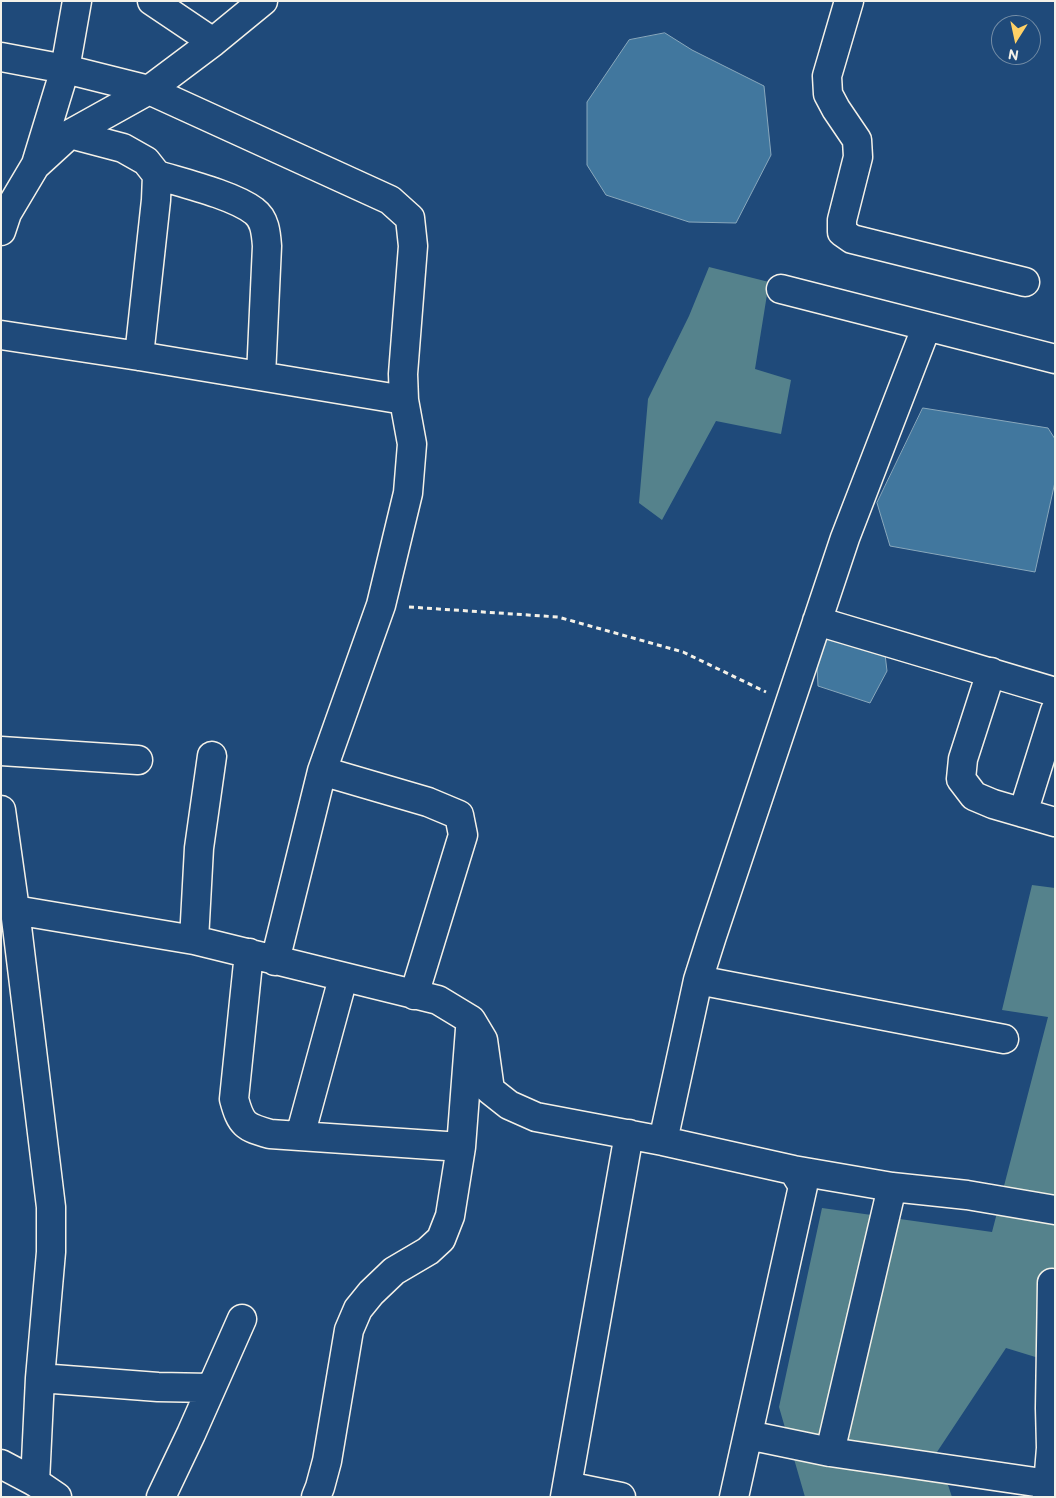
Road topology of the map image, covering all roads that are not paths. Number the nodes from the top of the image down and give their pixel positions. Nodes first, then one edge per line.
1 (78, 1) edge
2 (264, 1) edge
3 (850, 1) edge
4 (156, 2) edge
5 (213, 42) junction
6 (1, 57) edge
7 (65, 69) junction
8 (149, 90) junction
9 (70, 134) junction
10 (35, 166) junction
11 (157, 175) junction
12 (1, 231) edge
13 (1026, 282) dead end
14 (781, 289) dead end
15 (926, 328) junction
16 (1, 335) edge
17 (139, 356) junction
18 (1055, 360) edge
19 (260, 376) junction
20 (404, 400) junction
21 (817, 621) junction
22 (990, 672) junction
23 (1055, 692) edge
24 (1055, 710) edge
25 (1, 752) edge
26 (212, 756) dead end
27 (138, 760) dead end
28 (322, 770) junction
29 (1, 810) edge
30 (1023, 812) junction
31 (1055, 822) edge
32 (15, 910) junction
33 (194, 940) junction
34 (249, 953) junction
35 (275, 961) junction
36 (343, 978) junction
37 (698, 980) junction
38 (414, 995) junction
39 (471, 1020) junction
40 (1004, 1040) dead end
41 (629, 1134) junction
42 (300, 1136) junction
43 (663, 1141) junction
44 (461, 1147) junction
45 (793, 1170) junction
46 (892, 1186) junction
47 (1055, 1210) edge
48 (1052, 1283) dead end
49 (242, 1319) dead end
50 (40, 1378) junction
51 (211, 1388) junction
52 (748, 1435) junction
53 (830, 1452) junction
54 (1, 1464) edge
55 (46, 1490) edge
56 (1048, 1490) edge
57 (566, 1491) edge
58 (161, 1497) edge
59 (316, 1497) edge
60 (621, 1497) edge
61 (734, 1497) edge

1 - 7 street
2 - 5 street
3 - 13 street
4 - 5 street
5 - 8 street
6 - 7 street
7 - 8 street
7 - 10 street
8 - 9 street
8 - 20 street
9 - 10 street
9 - 11 street
10 - 12 street
11 - 17 street
11 - 19 street
14 - 15 street
15 - 18 street
15 - 21 street
16 - 17 street
17 - 19 street
19 - 20 street
20 - 28 street
21 - 22 street
21 - 37 street
22 - 23 street
22 - 30 street
24 - 30 street
25 - 27 street
26 - 33 street
28 - 35 street
28 - 38 street
29 - 32 street
30 - 31 street
32 - 33 street
32 - 50 street
33 - 34 street
34 - 35 street
34 - 42 street
35 - 36 street
36 - 38 street
36 - 42 street
37 - 40 street
37 - 43 street
38 - 39 street
39 - 41 street
39 - 44 street
41 - 43 street
41 - 57 street
42 - 44 street
43 - 45 street
44 - 59 street
45 - 46 street
45 - 52 street
46 - 47 street
46 - 53 street
48 - 56 street
49 - 51 street
50 - 51 street
50 - 55 street
51 - 58 street
52 - 53 street
52 - 61 street
53 - 56 street
54 - 55 street
57 - 60 street

